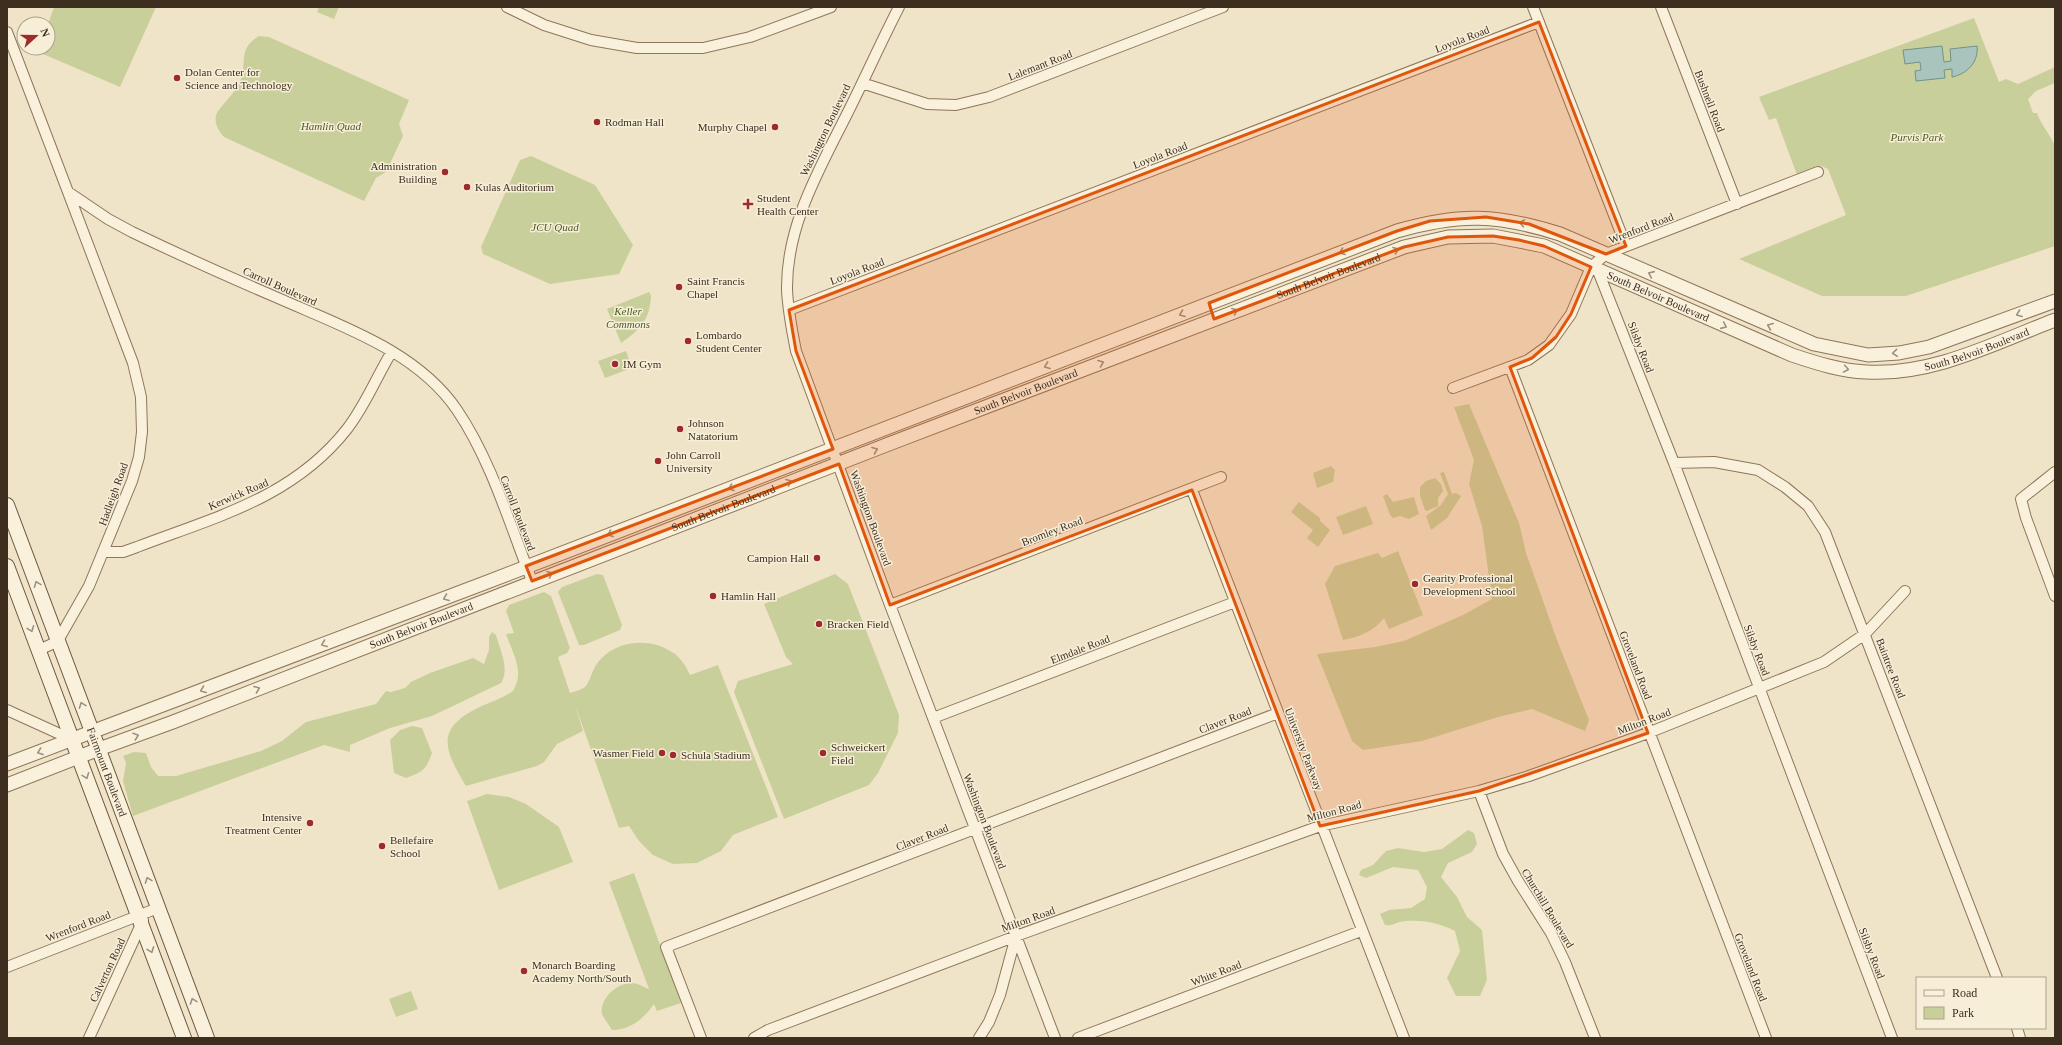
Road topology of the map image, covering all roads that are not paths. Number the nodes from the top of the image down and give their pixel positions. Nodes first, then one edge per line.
1 (507, 7) edge
2 (831, 7) edge
3 (899, 7) edge
4 (1223, 7) edge
5 (1533, 7) edge
6 (1661, 7) edge
7 (1539, 22) junction
8 (7, 32) edge
9 (862, 83) junction
10 (1818, 172) dead end
11 (68, 192) junction
12 (1737, 204) junction
13 (1626, 246) junction
14 (1606, 254) junction
15 (1595, 269) junction
16 (2055, 301) edge
17 (1209, 303) junction
18 (789, 310) junction
19 (1214, 319) junction
20 (2055, 320) edge
21 (391, 353) junction
22 (1510, 367) junction
23 (1453, 388) dead end
24 (833, 448) junction
25 (1674, 463) junction
26 (839, 464) junction
27 (2055, 472) edge
28 (1221, 477) dead end
29 (1192, 490) junction
30 (7, 505) edge
31 (104, 552) junction
32 (7, 566) edge
33 (526, 566) junction
34 (532, 581) junction
35 (1905, 591) dead end
36 (2055, 596) edge
37 (1235, 602) junction
38 (890, 606) junction
39 (1865, 634) junction
40 (58, 640) junction
41 (39, 650) junction
42 (1759, 689) junction
43 (7, 710) edge
44 (1278, 713) junction
45 (933, 718) junction
46 (93, 733) junction
47 (1648, 733) junction
48 (73, 740) junction
49 (99, 749) junction
50 (78, 757) junction
51 (7, 764) edge
52 (7, 785) edge
53 (1479, 791) junction
54 (1320, 826) junction
55 (975, 829) junction
56 (146, 915) junction
57 (1362, 931) junction
58 (1016, 936) junction
59 (7, 967) edge
60 (1997, 977) edge
61 (1401, 1037) edge
62 (89, 1038) edge
63 (184, 1038) edge
64 (207, 1038) edge
65 (701, 1038) edge
66 (754, 1038) edge
67 (979, 1038) edge
68 (1055, 1038) edge
69 (1078, 1038) edge
70 (1595, 1038) edge
71 (1766, 1038) edge
72 (1892, 1038) edge

1 - 2 street
3 - 9 street, Washington Boulevard
4 - 9 street, Lalemant Road
5 - 7 street
6 - 12 street, Bushnell Road
7 - 13 street
7 - 18 street, Loyola Road
8 - 11 street
9 - 18 street, Washington Boulevard
10 - 12 street, Wrenford Road
11 - 21 street, Carroll Boulevard
11 - 31 street, Hadleigh Road
12 - 13 street, Wrenford Road
13 - 14 street, Wrenford Road
14 - 15 street, Wrenford Road
16 -> 14 street, South Belvoir Boulevard
14 -> 17 street, South Belvoir Boulevard
19 -> 15 street, South Belvoir Boulevard
15 -> 20 street, South Belvoir Boulevard
15 - 22 street, Wrenford Road
15 - 25 street, Silsby Road
17 - 19 street
17 -> 24 street, South Belvoir Boulevard
18 - 24 street, Washington Boulevard
26 -> 19 street, South Belvoir Boulevard
21 - 31 street, Kerwick Road
21 - 33 street, Carroll Boulevard
22 - 23 street, Wrenford Road
22 - 47 street, Groveland Road
24 - 26 street, Washington Boulevard
24 -> 33 street, South Belvoir Boulevard
25 - 39 street, Baintree Road
25 - 42 street, Silsby Road
34 -> 26 street, South Belvoir Boulevard
26 - 38 street, Washington Boulevard
27 - 36 street
28 - 29 street, Bromley Road
29 - 37 street, University Parkway
29 - 38 street, Bromley Road
40 -> 30 main road, Fairmount Boulevard
31 - 40 street, Hadleigh Road
32 -> 41 main road, Fairmount Boulevard
33 - 34 street, Carroll Boulevard
33 -> 46 street, South Belvoir Boulevard
49 -> 34 street, South Belvoir Boulevard
35 - 39 street, Milton Road
37 - 44 street, University Parkway
37 - 45 street, Elmdale Road
38 - 45 street, Washington Boulevard
39 - 42 street, Milton Road
39 - 60 street, Baintree Road
40 - 41 street
46 -> 40 main road, Fairmount Boulevard
41 - 48 main road, Fairmount Boulevard
42 - 47 street, Milton Road
42 - 72 street, Silsby Road
43 - 48 street
44 - 54 street, University Parkway
44 - 55 street, Claver Road
45 - 55 street, Washington Boulevard
46 - 48 street, South Belvoir Boulevard
46 - 49 main road, Fairmount Boulevard
47 - 53 street, Milton Road
47 - 71 street, Groveland Road
48 - 50 main road, Fairmount Boulevard
48 -> 51 street, South Belvoir Boulevard
49 - 50 street, South Belvoir Boulevard
56 -> 49 main road, Fairmount Boulevard
50 - 52 street, South Belvoir Boulevard
50 -> 56 main road, Fairmount Boulevard
53 - 54 street, Milton Road
53 - 70 street, Churchill Boulevard
54 - 57 street, University Parkway
54 - 58 street, Milton Road
55 - 58 street, Washington Boulevard
55 - 65 street, Claver Road
56 - 59 street, Wrenford Road
56 - 62 street, Calverton Road
56 -> 63 main road, Fairmount Boulevard
64 -> 56 main road, Fairmount Boulevard
57 - 61 street, University Parkway
57 - 69 street, White Road
58 - 66 street, Milton Road
58 - 67 street
58 - 68 street, Washington Boulevard

